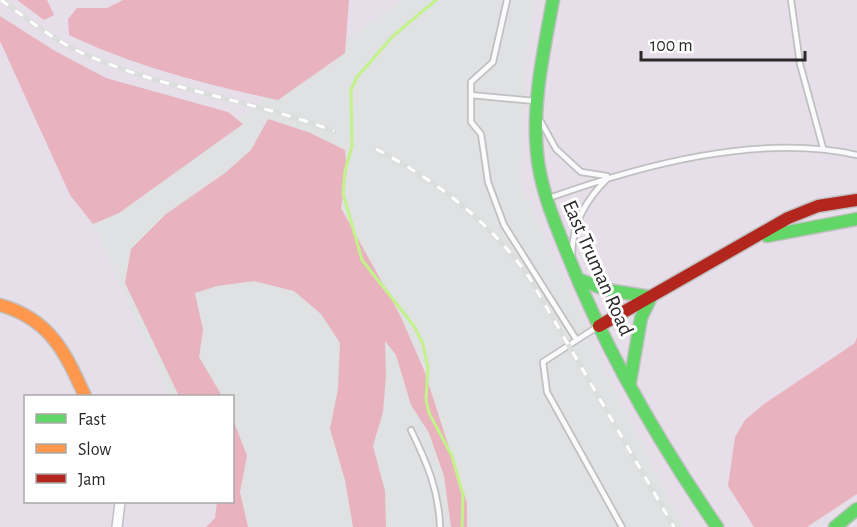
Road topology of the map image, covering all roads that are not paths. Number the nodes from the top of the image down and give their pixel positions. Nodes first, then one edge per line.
1 (507, 0) edge
2 (553, 0) edge
3 (791, 0) edge
4 (471, 95) junction
5 (535, 106) junction
6 (823, 148) junction
7 (857, 155) edge
8 (610, 177) junction
9 (547, 199) junction
10 (857, 200) edge
11 (857, 219) edge
12 (754, 239) junction
13 (572, 266) junction
14 (578, 279) junction
15 (651, 297) junction
16 (0, 305) edge
17 (599, 326) junction
18 (576, 339) junction
19 (630, 382) junction
20 (85, 395) edge
21 (411, 430) dead end
22 (120, 503) edge
23 (857, 509) edge
24 (857, 516) edge
25 (117, 527) edge
26 (440, 527) edge
27 (622, 527) edge
28 (717, 527) edge
29 (835, 527) edge
30 (841, 527) edge

1 - 4 lane
2 - 5 main road, East Truman Road
3 - 6 lane
4 - 5 lane
4 - 18 lane
5 - 8 lane
5 - 9 main road, East Truman Road
6 - 7 lane
6 - 8 lane
8 - 9 lane
8 - 13 lane
9 - 13 main road, East Truman Road
10 - 12 main road
11 - 12 main road
12 - 15 main road
13 - 14 main road, East Truman Road
14 - 15 main road
14 - 17 main road, East Truman Road
15 - 17 main road
15 - 19 main road
16 - 20 main road
17 - 18 lane
17 - 19 main road, East Truman Road
18 - 27 lane
19 - 28 main road, East Truman Road
21 - 26 lane
22 - 25 street
23 - 29 main road
24 - 30 main road

